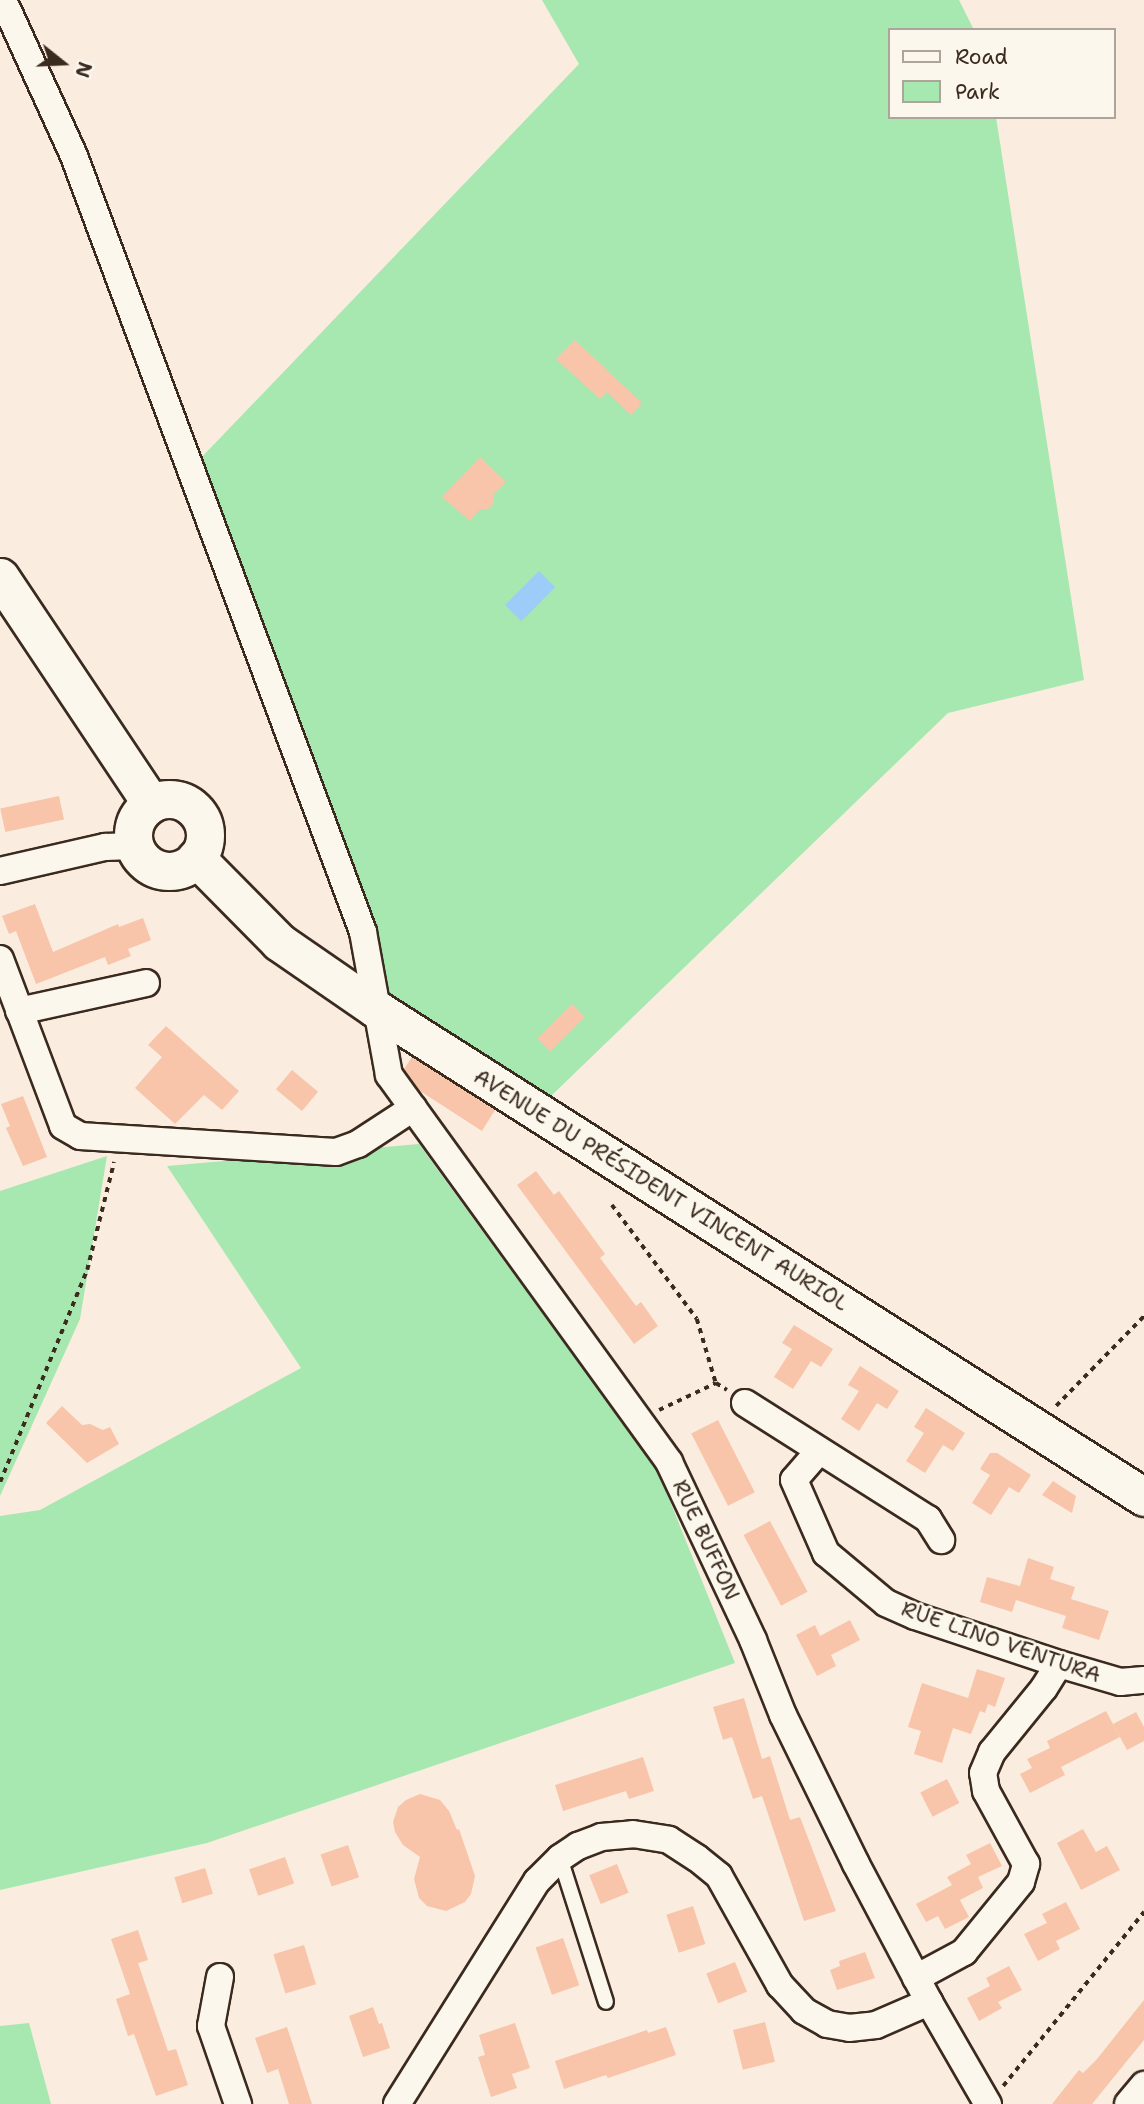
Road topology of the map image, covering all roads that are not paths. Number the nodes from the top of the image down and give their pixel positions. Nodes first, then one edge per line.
1 (3, 0) edge
2 (0, 577) edge
3 (151, 803) junction
4 (134, 846) junction
5 (196, 858) junction
6 (0, 871) edge
7 (0, 959) edge
8 (146, 983) dead end
9 (376, 1009) junction
10 (19, 1011) junction
11 (413, 1108) junction
12 (745, 1403) road end
13 (818, 1451) junction
14 (1144, 1497) edge
15 (941, 1540) dead end
16 (1059, 1664) junction
17 (1144, 1680) edge
18 (560, 1858) junction
19 (220, 1977) dead end
20 (916, 1978) junction
21 (606, 2002) dead end
22 (929, 2002) junction
23 (1144, 2085) edge
24 (238, 2104) edge
25 (397, 2104) edge
26 (988, 2104) edge
27 (1128, 2104) edge

1 - 9 street, RUE BUFFON
2 - 3 main road
3 - 4 main road
3 - 5 main road
4 - 5 main road
4 - 6 street
5 - 9 main road, AVENUE DU PRÉSIDENT VINCENT AURIOL
7 - 10 street
8 - 10 street
9 - 11 street, RUE BUFFON
9 - 14 main road, AVENUE DU PRÉSIDENT VINCENT AURIOL
10 - 11 street
11 - 20 street, RUE BUFFON
12 - 13 street
13 - 15 street
13 - 16 street, RUE LINO VENTURA
16 - 17 street, RUE LINO VENTURA
16 - 20 street
18 - 21 lane
18 - 22 street
18 - 25 street
19 - 24 street
20 - 22 street, RUE BUFFON
22 - 26 street, RUE BUFFON
23 - 27 street

